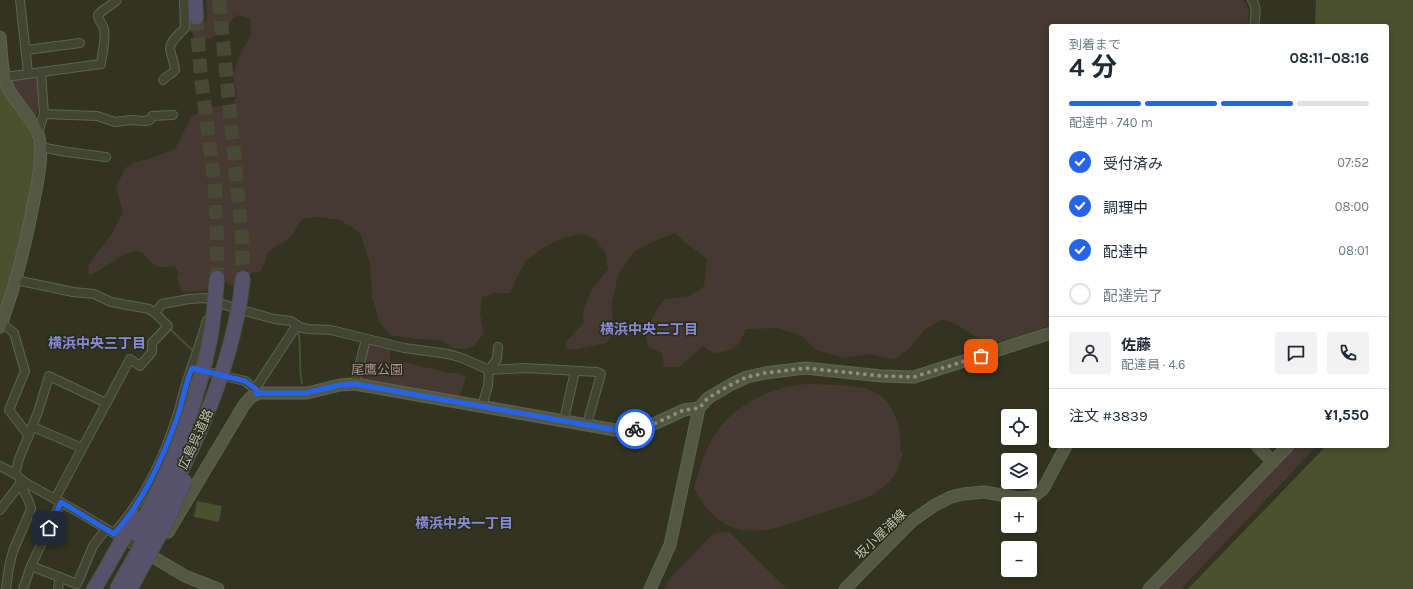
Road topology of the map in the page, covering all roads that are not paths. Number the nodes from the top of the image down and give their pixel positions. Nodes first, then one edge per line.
1 (20, 0) edge
2 (117, 0) edge
3 (184, 0) edge
4 (195, 0) edge
5 (1252, 0) edge
6 (196, 17) tunnel mouth
7 (1254, 24) edge
8 (0, 37) edge
9 (80, 43) dead end
10 (26, 50) junction
11 (41, 72) junction
12 (28, 73) junction
13 (5, 77) junction
14 (163, 80) dead end
15 (44, 114) junction
16 (173, 115) dead end
17 (38, 133) junction
18 (40, 147) junction
19 (106, 157) dead end
20 (217, 278) tunnel mouth
21 (243, 278) tunnel mouth
22 (16, 280) junction
23 (213, 306) junction
24 (155, 313) junction
25 (1, 325) edge
26 (297, 325) junction
27 (1049, 334) edge
28 (366, 339) junction
29 (498, 347) dead end
30 (230, 348) junction
31 (192, 368) junction
32 (489, 370) junction
33 (575, 371) junction
34 (355, 384) junction
35 (256, 392) junction
36 (106, 403) junction
37 (482, 406) junction
38 (699, 408) junction
39 (564, 420) junction
40 (587, 424) junction
41 (32, 427) junction
42 (29, 436) junction
43 (82, 448) junction
44 (1065, 448) edge
45 (1259, 448) edge
46 (1286, 448) edge
47 (1273, 462) junction
48 (0, 466) edge
49 (18, 479) junction
50 (58, 501) junction
51 (0, 510) edge
52 (106, 529) junction
53 (114, 534) junction
54 (153, 557) junction
55 (31, 566) junction
56 (60, 577) junction
57 (4, 584) edge
58 (23, 589) edge
59 (58, 589) edge
60 (94, 589) edge
61 (106, 589) edge
62 (117, 589) edge
63 (130, 589) edge
64 (138, 589) edge
65 (218, 589) edge
66 (650, 589) edge
67 (845, 589) edge
68 (1149, 589) edge

1 - 10 street
2 - 11 street
3 - 14 street
4 - 6 highway
5 - 7 street
8 - 13 street
9 - 10 street
10 - 12 street
11 - 12 street
11 - 15 street
12 - 13 street
13 - 17 street
15 - 16 street
15 - 17 street
17 - 18 street
18 - 19 street
18 - 22 street
20 - 23 highway, 広島呉道路, bridge
21 - 30 highway, 広島呉道路, bridge
22 - 24 street
22 - 25 street
23 - 24 street
23 - 26 street
23 - 31 street
23 - 60 highway, bridge
23 - 61 highway, 広島呉道路, bridge
24 - 36 street
25 - 42 street
26 - 28 street
26 - 35 street
27 - 38 street
28 - 32 street
28 - 34 street
29 - 32 street
30 - 62 highway, 広島呉道路, bridge
30 - 63 highway, bridge
31 - 35 street
31 - 53 street
32 - 33 street
32 - 37 street
33 - 39 street
33 - 40 street
34 - 35 street
34 - 37 street
35 - 54 street
36 - 41 street
36 - 43 street
37 - 39 street
38 - 40 street
38 - 66 street
39 - 40 street
41 - 42 street
41 - 43 street
42 - 49 street
43 - 50 street
44 - 67 street, 坂小屋浦線
45 - 47 street
46 - 47 street
47 - 68 street
48 - 49 street
49 - 50 street
49 - 51 street
49 - 57 street
50 - 52 street
50 - 55 street
52 - 53 street
52 - 56 street
53 - 54 street
54 - 64 street
54 - 65 street
55 - 56 street
55 - 58 street
56 - 59 street

